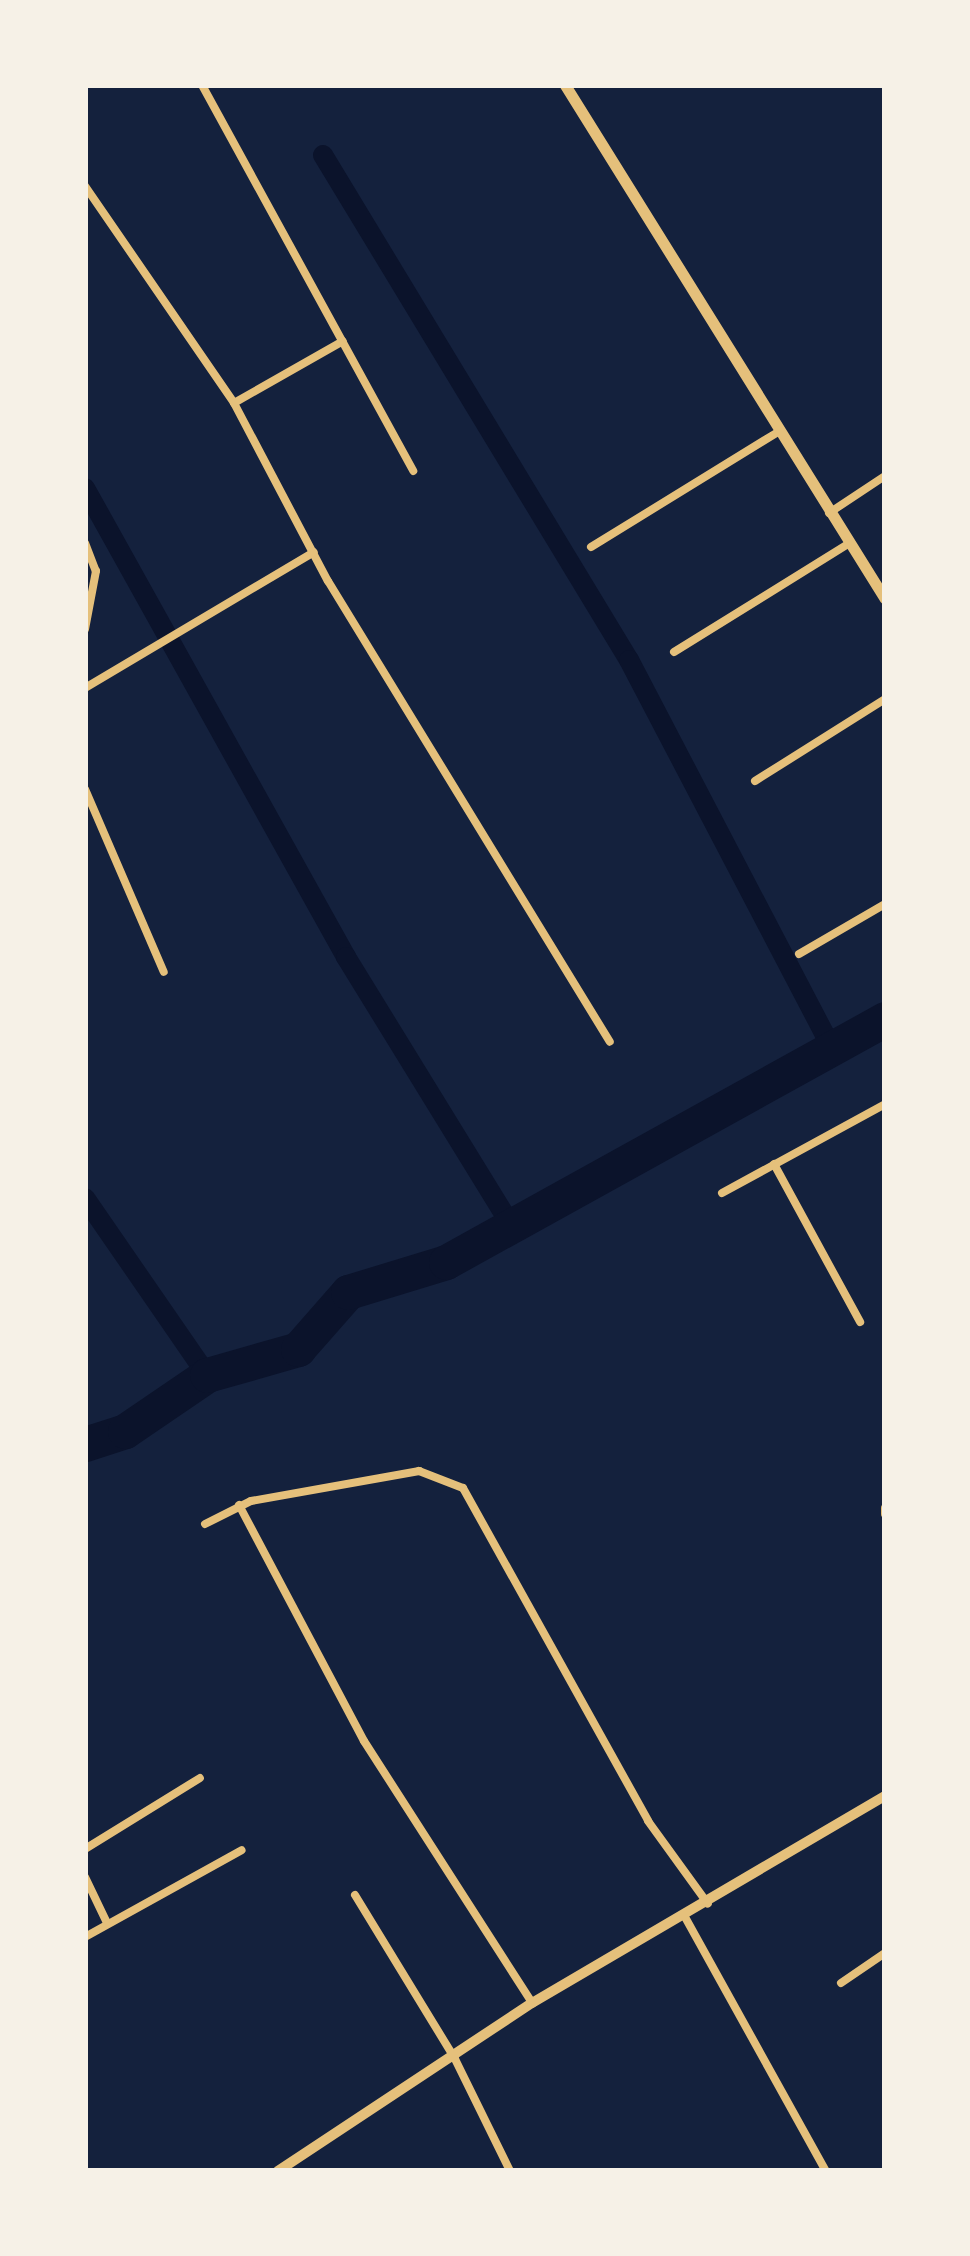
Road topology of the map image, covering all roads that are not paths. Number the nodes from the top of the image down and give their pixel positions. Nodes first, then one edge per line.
1 (202, 85) edge
2 (564, 85) edge
3 (85, 186) edge
4 (343, 341) junction
5 (234, 403) junction
6 (776, 434) junction
7 (413, 472) dead end
8 (885, 476) edge
9 (828, 513) junction
10 (85, 543) edge
11 (848, 544) junction
12 (591, 547) dead end
13 (314, 552) junction
14 (885, 599) edge
15 (85, 629) edge
16 (674, 652) dead end
17 (85, 688) edge
18 (885, 700) edge
19 (755, 781) dead end
20 (85, 789) edge
21 (885, 904) edge
22 (799, 954) dead end
23 (164, 972) dead end
24 (610, 1042) dead end
25 (885, 1104) edge
26 (774, 1164) junction
27 (722, 1192) dead end
28 (860, 1322) dead end
29 (239, 1505) junction
30 (204, 1524) dead end
31 (200, 1778) dead end
32 (885, 1796) edge
33 (85, 1849) edge
34 (242, 1850) dead end
35 (85, 1878) edge
36 (355, 1895) dead end
37 (708, 1904) junction
38 (685, 1917) junction
39 (107, 1923) junction
40 (85, 1937) edge
41 (885, 1953) edge
42 (842, 1983) dead end
43 (532, 2004) junction
44 (455, 2059) junction
45 (284, 2170) edge
46 (510, 2171) edge
47 (826, 2171) edge

1 - 4 street
2 - 6 main road
3 - 5 street
4 - 5 street
4 - 7 street
5 - 13 street
6 - 9 main road
6 - 12 street
8 - 9 street
9 - 11 main road
10 - 15 street
11 - 14 main road
11 - 16 street
13 - 17 street
13 - 24 street
18 - 19 street
20 - 23 street
21 - 22 street
25 - 26 street
26 - 27 street
26 - 28 street
29 - 30 street
29 - 37 street
29 - 43 street
31 - 33 street
32 - 37 street
34 - 39 street
35 - 39 street
36 - 44 street
37 - 38 street
38 - 43 street
38 - 47 street
39 - 40 street
41 - 42 street
43 - 44 street
44 - 45 street
44 - 46 street

